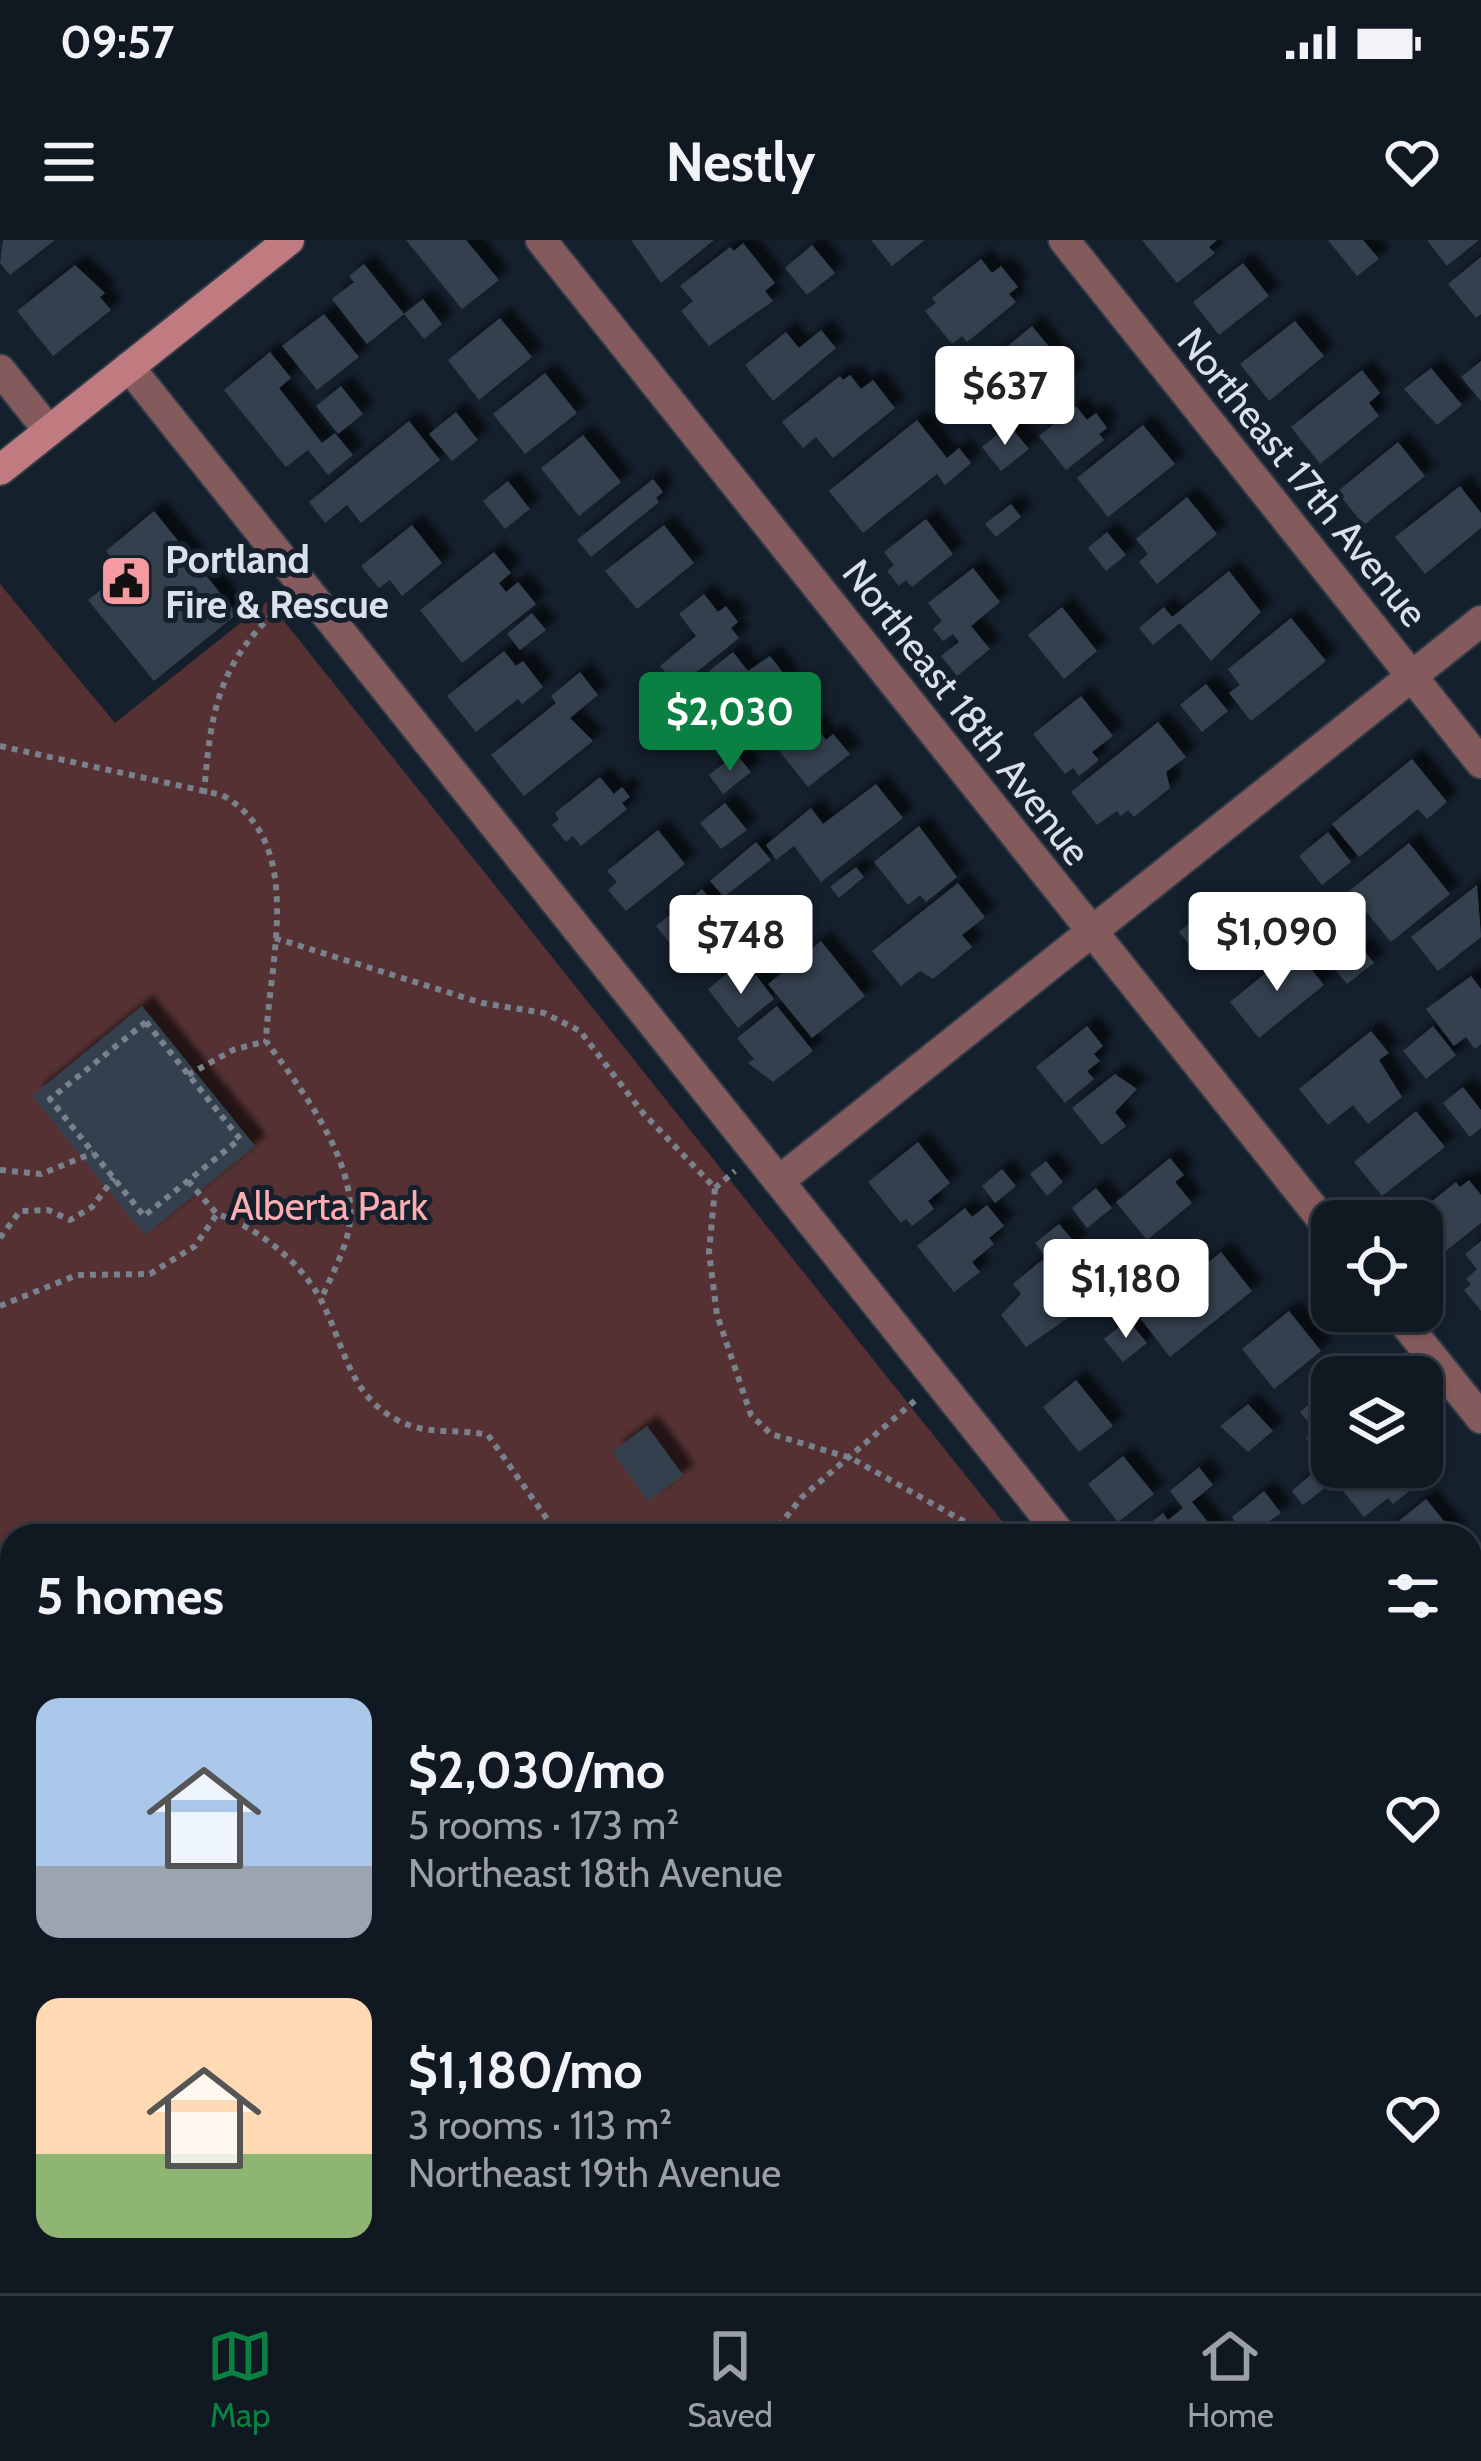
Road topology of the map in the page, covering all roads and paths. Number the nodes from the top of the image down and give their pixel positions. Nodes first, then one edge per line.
1 (289, 240) edge
2 (542, 240) edge
3 (1064, 240) edge
4 (129, 367) junction
5 (0, 370) edge
6 (49, 431) junction
7 (0, 470) edge
8 (303, 585) junction
9 (1481, 621) edge
10 (1412, 676) junction
11 (0, 746) edge
12 (1481, 763) edge
13 (204, 794) junction
14 (1091, 932) junction
15 (275, 938) junction
16 (266, 1041) junction
17 (188, 1075) junction
18 (93, 1153) junction
19 (0, 1170) edge
20 (113, 1178) junction
21 (188, 1181) junction
22 (779, 1181) junction
23 (1311, 1206) edge
24 (217, 1214) junction
25 (0, 1238) edge
26 (321, 1300) junction
27 (0, 1306) edge
28 (1412, 1332) edge
29 (938, 1381) junction
30 (1481, 1418) edge
31 (851, 1458) junction
32 (550, 1524) edge
33 (781, 1524) edge
34 (969, 1524) edge
35 (1052, 1524) edge

1 - 4 main road
2 - 14 street, Northeast 18th Avenue
3 - 10 street, Northeast 17th Avenue
4 - 6 main road
4 - 8 street
5 - 6 street
6 - 7 main road
8 - 13 path
8 - 22 street
9 - 10 street
10 - 12 street, Northeast 17th Avenue
10 - 14 street
11 - 13 path
13 - 15 path
14 - 22 street
14 - 23 street, Northeast 18th Avenue
15 - 16 path
15 - 31 path
16 - 17 path
16 - 26 path
17 - 18 path
17 - 21 path
18 - 19 path
18 - 20 path
20 - 21 path
20 - 25 path
21 - 24 path
22 - 29 street
24 - 26 path
24 - 27 path
26 - 32 path
28 - 30 street
29 - 31 path
29 - 35 street
31 - 33 path
31 - 34 path

